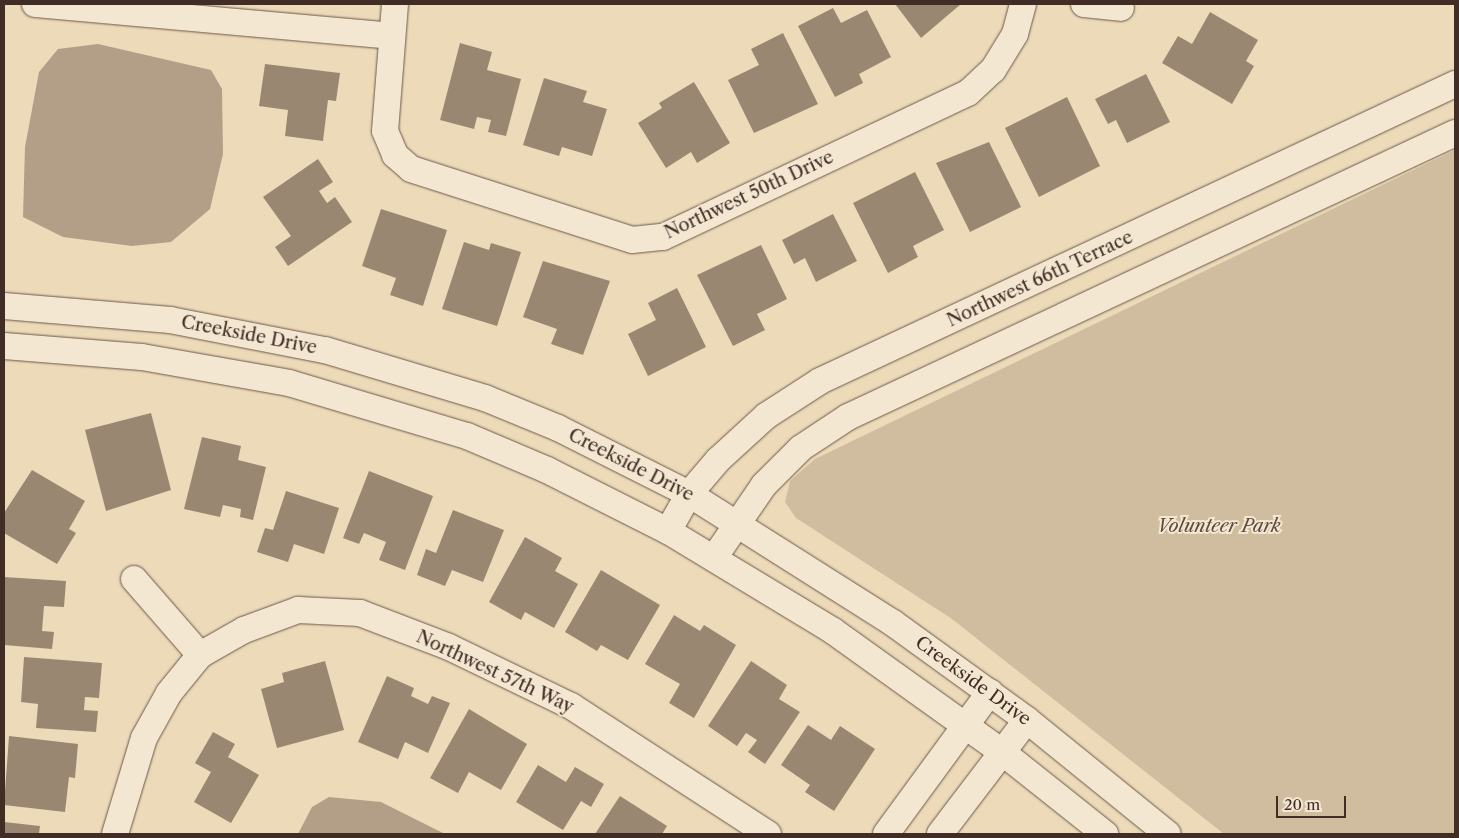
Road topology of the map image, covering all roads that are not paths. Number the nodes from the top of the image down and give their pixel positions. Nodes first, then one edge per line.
1 (35, 4) edge
2 (395, 4) edge
3 (1023, 4) edge
4 (1084, 4) edge
5 (1121, 8) dead end
6 (392, 36) junction
7 (1455, 84) edge
8 (1455, 133) edge
9 (4, 306) edge
10 (4, 346) edge
11 (689, 494) junction
12 (736, 522) junction
13 (668, 531) junction
14 (714, 558) junction
15 (134, 579) dead end
16 (200, 655) junction
17 (990, 692) junction
18 (1027, 720) junction
19 (965, 726) junction
20 (1002, 752) junction
21 (115, 834) edge
22 (768, 834) edge
23 (886, 834) edge
24 (940, 834) edge
25 (1105, 834) edge
26 (1168, 834) edge

1 - 6 street
2 - 6 street
3 - 6 street, Northwest 50th Drive
4 - 5 street
7 - 11 street, Northwest 66th Terrace
8 - 12 street
9 - 11 street, Creekside Drive
10 - 13 street
11 - 12 street, Creekside Drive
11 - 13 street, Northwest 66th Terrace
12 - 14 street
12 - 17 street, Creekside Drive
13 - 14 street
14 - 19 street
15 - 16 street
16 - 21 street, Northwest 57th Way
16 - 22 street, Northwest 57th Way
17 - 18 street, Creekside Drive
17 - 19 street
18 - 20 street
18 - 26 street, Creekside Drive
19 - 20 street
19 - 23 street
20 - 24 street
20 - 25 street

